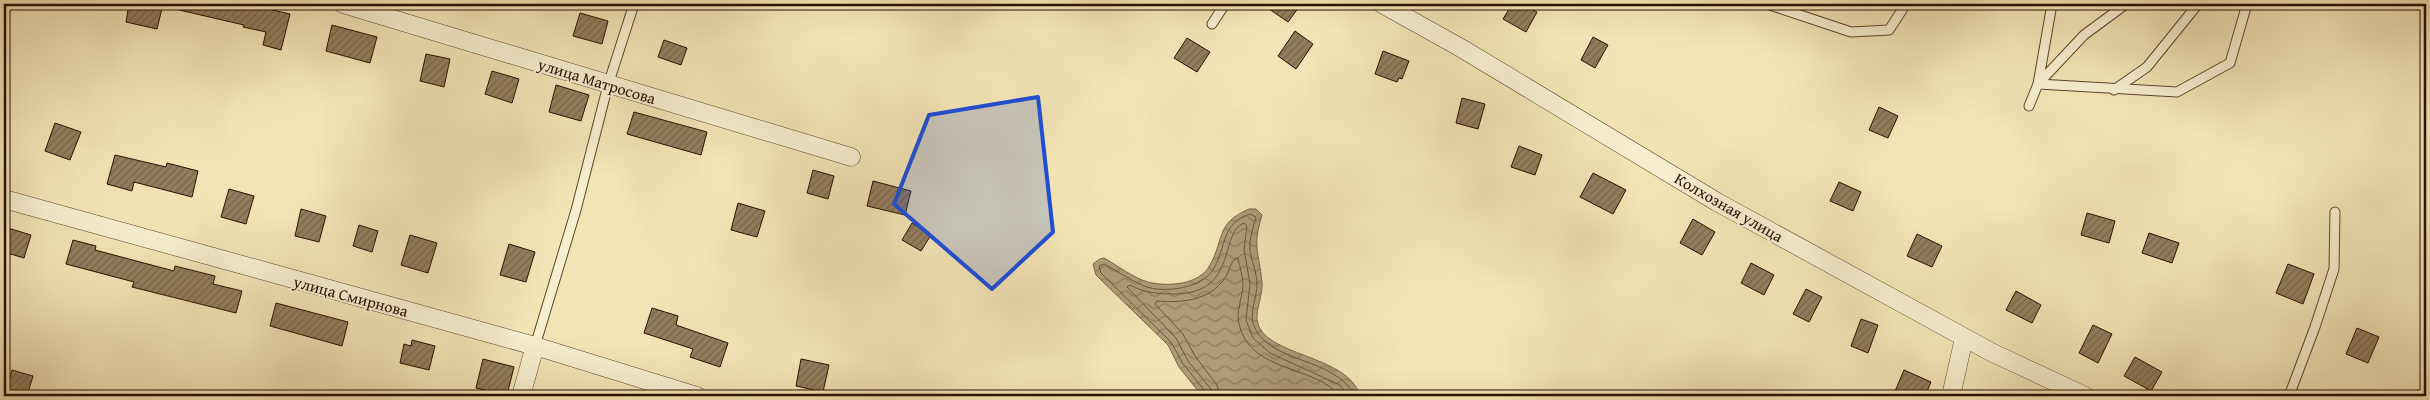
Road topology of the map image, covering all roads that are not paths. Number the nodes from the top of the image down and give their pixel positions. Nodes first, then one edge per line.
1 (343, 4) edge
2 (634, 4) edge
3 (1225, 4) edge
4 (1382, 4) edge
5 (1767, 4) edge
6 (1906, 4) edge
7 (2052, 4) edge
8 (2126, 4) edge
9 (2198, 4) edge
10 (2247, 4) edge
11 (1212, 24) dead end
12 (2038, 84) junction
13 (608, 85) junction
14 (2114, 90) junction
15 (2029, 106) dead end
16 (851, 157) dead end
17 (4, 199) edge
18 (2335, 212) dead end
19 (1964, 338) junction
20 (535, 346) junction
21 (521, 396) edge
22 (697, 396) edge
23 (1951, 396) edge
24 (2085, 396) edge
25 (2289, 396) edge

1 - 13 street, улица Матросова
2 - 13 lane
3 - 11 lane
4 - 19 street, Колхозная улица
5 - 6 lane
7 - 12 lane
8 - 12 lane
9 - 14 lane
10 - 14 lane
12 - 14 lane
12 - 15 lane
13 - 16 street, улица Матросова
13 - 20 lane
17 - 20 street, улица Смирнова
18 - 25 lane
19 - 23 street
19 - 24 street, Колхозная улица
20 - 21 street
20 - 22 street, улица Смирнова

